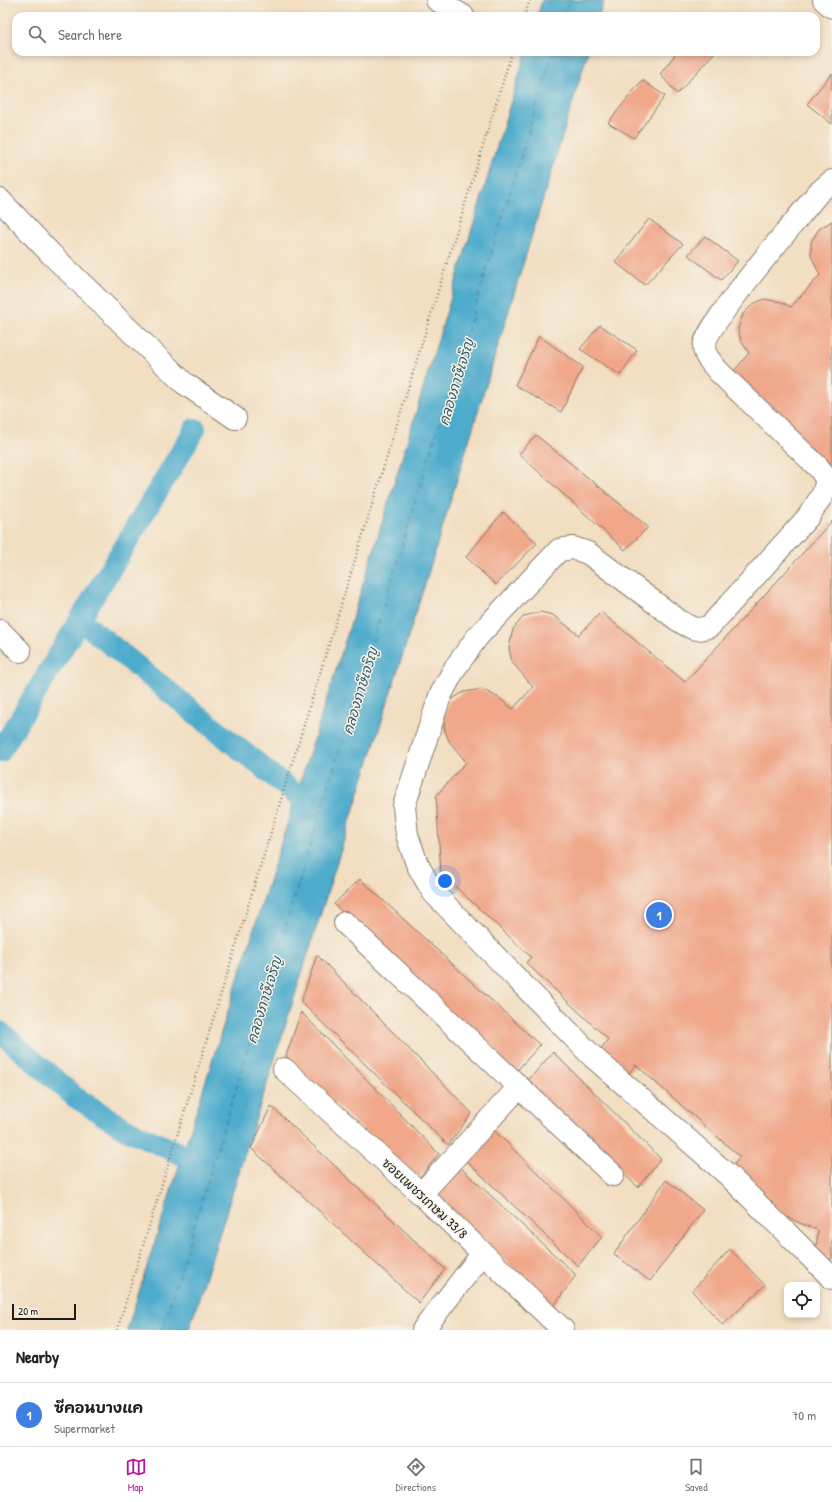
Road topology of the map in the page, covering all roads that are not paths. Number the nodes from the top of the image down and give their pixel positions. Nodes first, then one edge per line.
1 (437, 0) edge
2 (824, 0) edge
3 (832, 7) edge
4 (456, 12) edge
5 (832, 181) edge
6 (0, 200) edge
7 (235, 418) dead end
8 (0, 631) edge
9 (20, 651) dead end
10 (345, 923) dead end
11 (284, 1069) dead end
12 (519, 1087) junction
13 (613, 1175) dead end
14 (421, 1194) junction
15 (483, 1253) junction
16 (832, 1278) edge
17 (422, 1330) edge
18 (563, 1330) edge

1 - 4 street
2 - 3 street
5 - 16 street
6 - 7 street
8 - 9 street
10 - 12 street
11 - 14 street, ซอยเพชรเกษม 33/8
12 - 13 street
12 - 14 street
14 - 15 street, ซอยเพชรเกษม 33/8
15 - 17 street
15 - 18 street, ซอยเพชรเกษม 33/8

